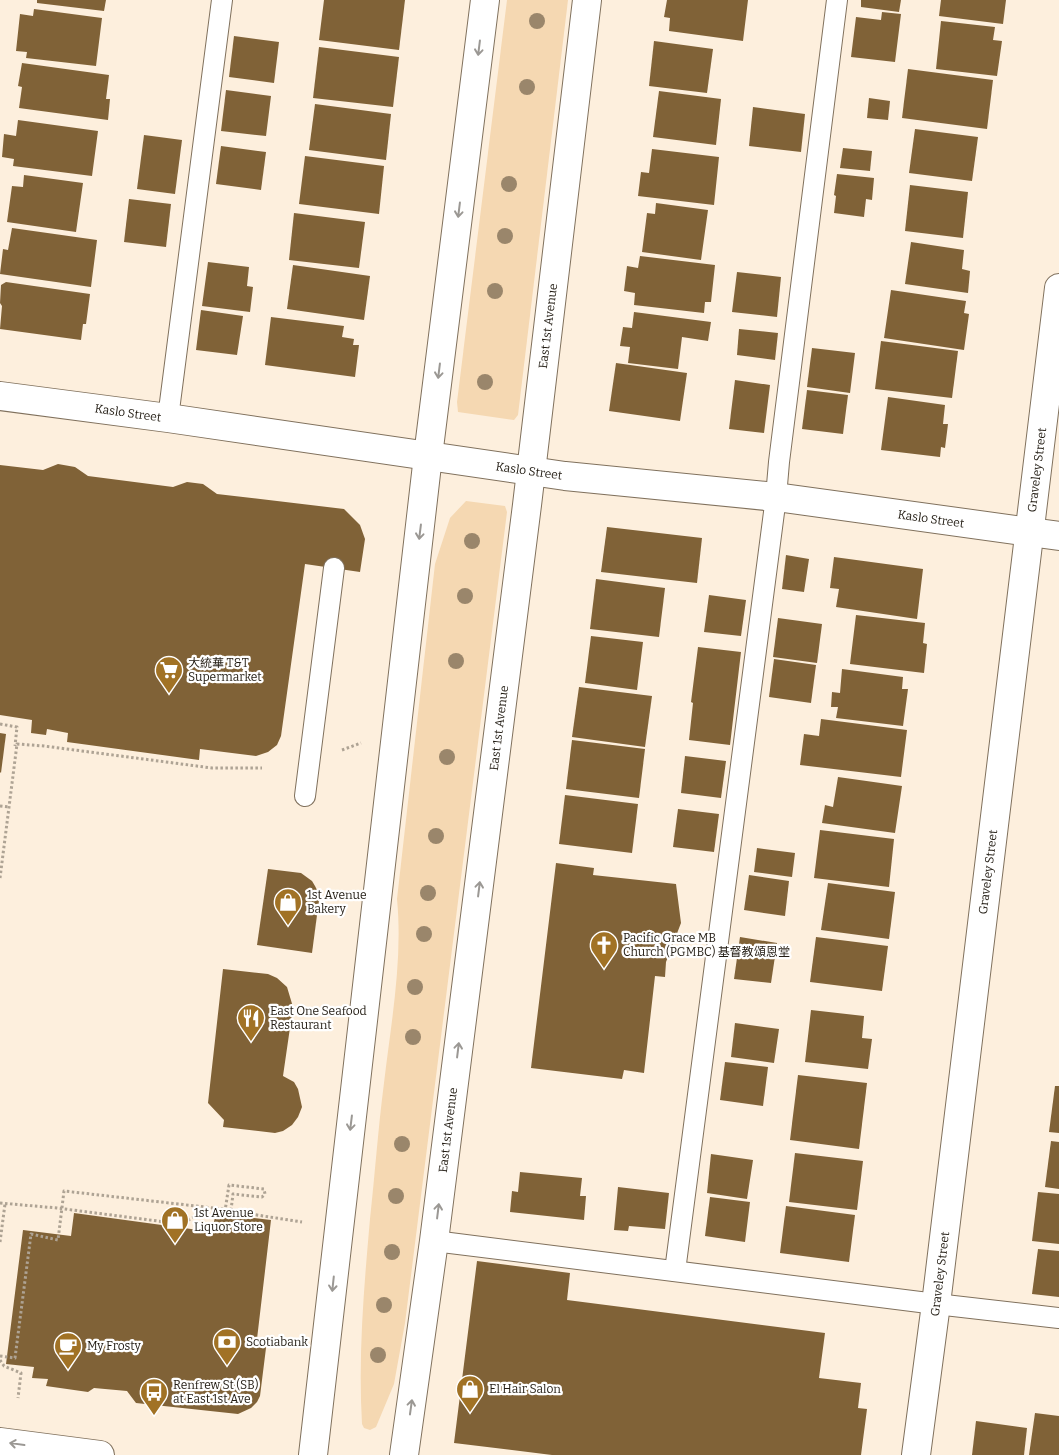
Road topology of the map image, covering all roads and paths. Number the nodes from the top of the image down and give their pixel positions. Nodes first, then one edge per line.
1 (222, 0) edge
2 (484, 0) edge
3 (587, 0) edge
4 (837, 0) edge
5 (1059, 288) edge
6 (0, 396) edge
7 (168, 418) junction
8 (428, 456) junction
9 (530, 471) junction
10 (776, 498) junction
11 (1029, 532) junction
12 (1059, 536) edge
13 (334, 568) dead end
14 (0, 724) edge
15 (361, 743) dead end
16 (342, 750) dead end
17 (262, 768) dead end
18 (305, 796) dead end
19 (0, 806) edge
20 (9, 807) junction
21 (0, 861) edge
22 (0, 878) edge
23 (0, 1203) edge
24 (5, 1204) junction
25 (225, 1211) junction
26 (302, 1222) dead end
27 (434, 1241) junction
28 (0, 1242) edge
29 (675, 1271) junction
30 (936, 1304) junction
31 (1059, 1318) edge
32 (0, 1356) edge
33 (0, 1360) edge
34 (18, 1398) dead end
35 (0, 1442) edge
36 (100, 1455) edge
37 (313, 1455) edge
38 (404, 1455) edge
39 (916, 1455) edge

1 - 7 lane
2 -> 8 main road
3 - 9 main road, East 1st Avenue
4 - 10 lane
5 - 11 main road, Graveley Street
6 - 7 main road, Kaslo Street
7 - 8 main road, Kaslo Street
8 - 9 main road, Kaslo Street
8 -> 37 main road
9 - 10 main road, Kaslo Street
27 -> 9 main road, East 1st Avenue
10 - 11 main road, Kaslo Street
10 - 29 lane
11 - 12 main road, Kaslo Street
11 - 30 main road, Graveley Street
13 - 18 lane
14 - 21 path
15 - 16 path
17 - 20 path
19 - 20 path
20 - 22 path
23 - 24 path
24 - 25 path
24 - 28 path
25 - 26 path
25 - 32 path
27 - 29 lane
38 -> 27 main road, East 1st Avenue
29 - 30 lane
30 - 31 lane
30 - 39 main road, Graveley Street
33 - 34 path
36 -> 35 main road

